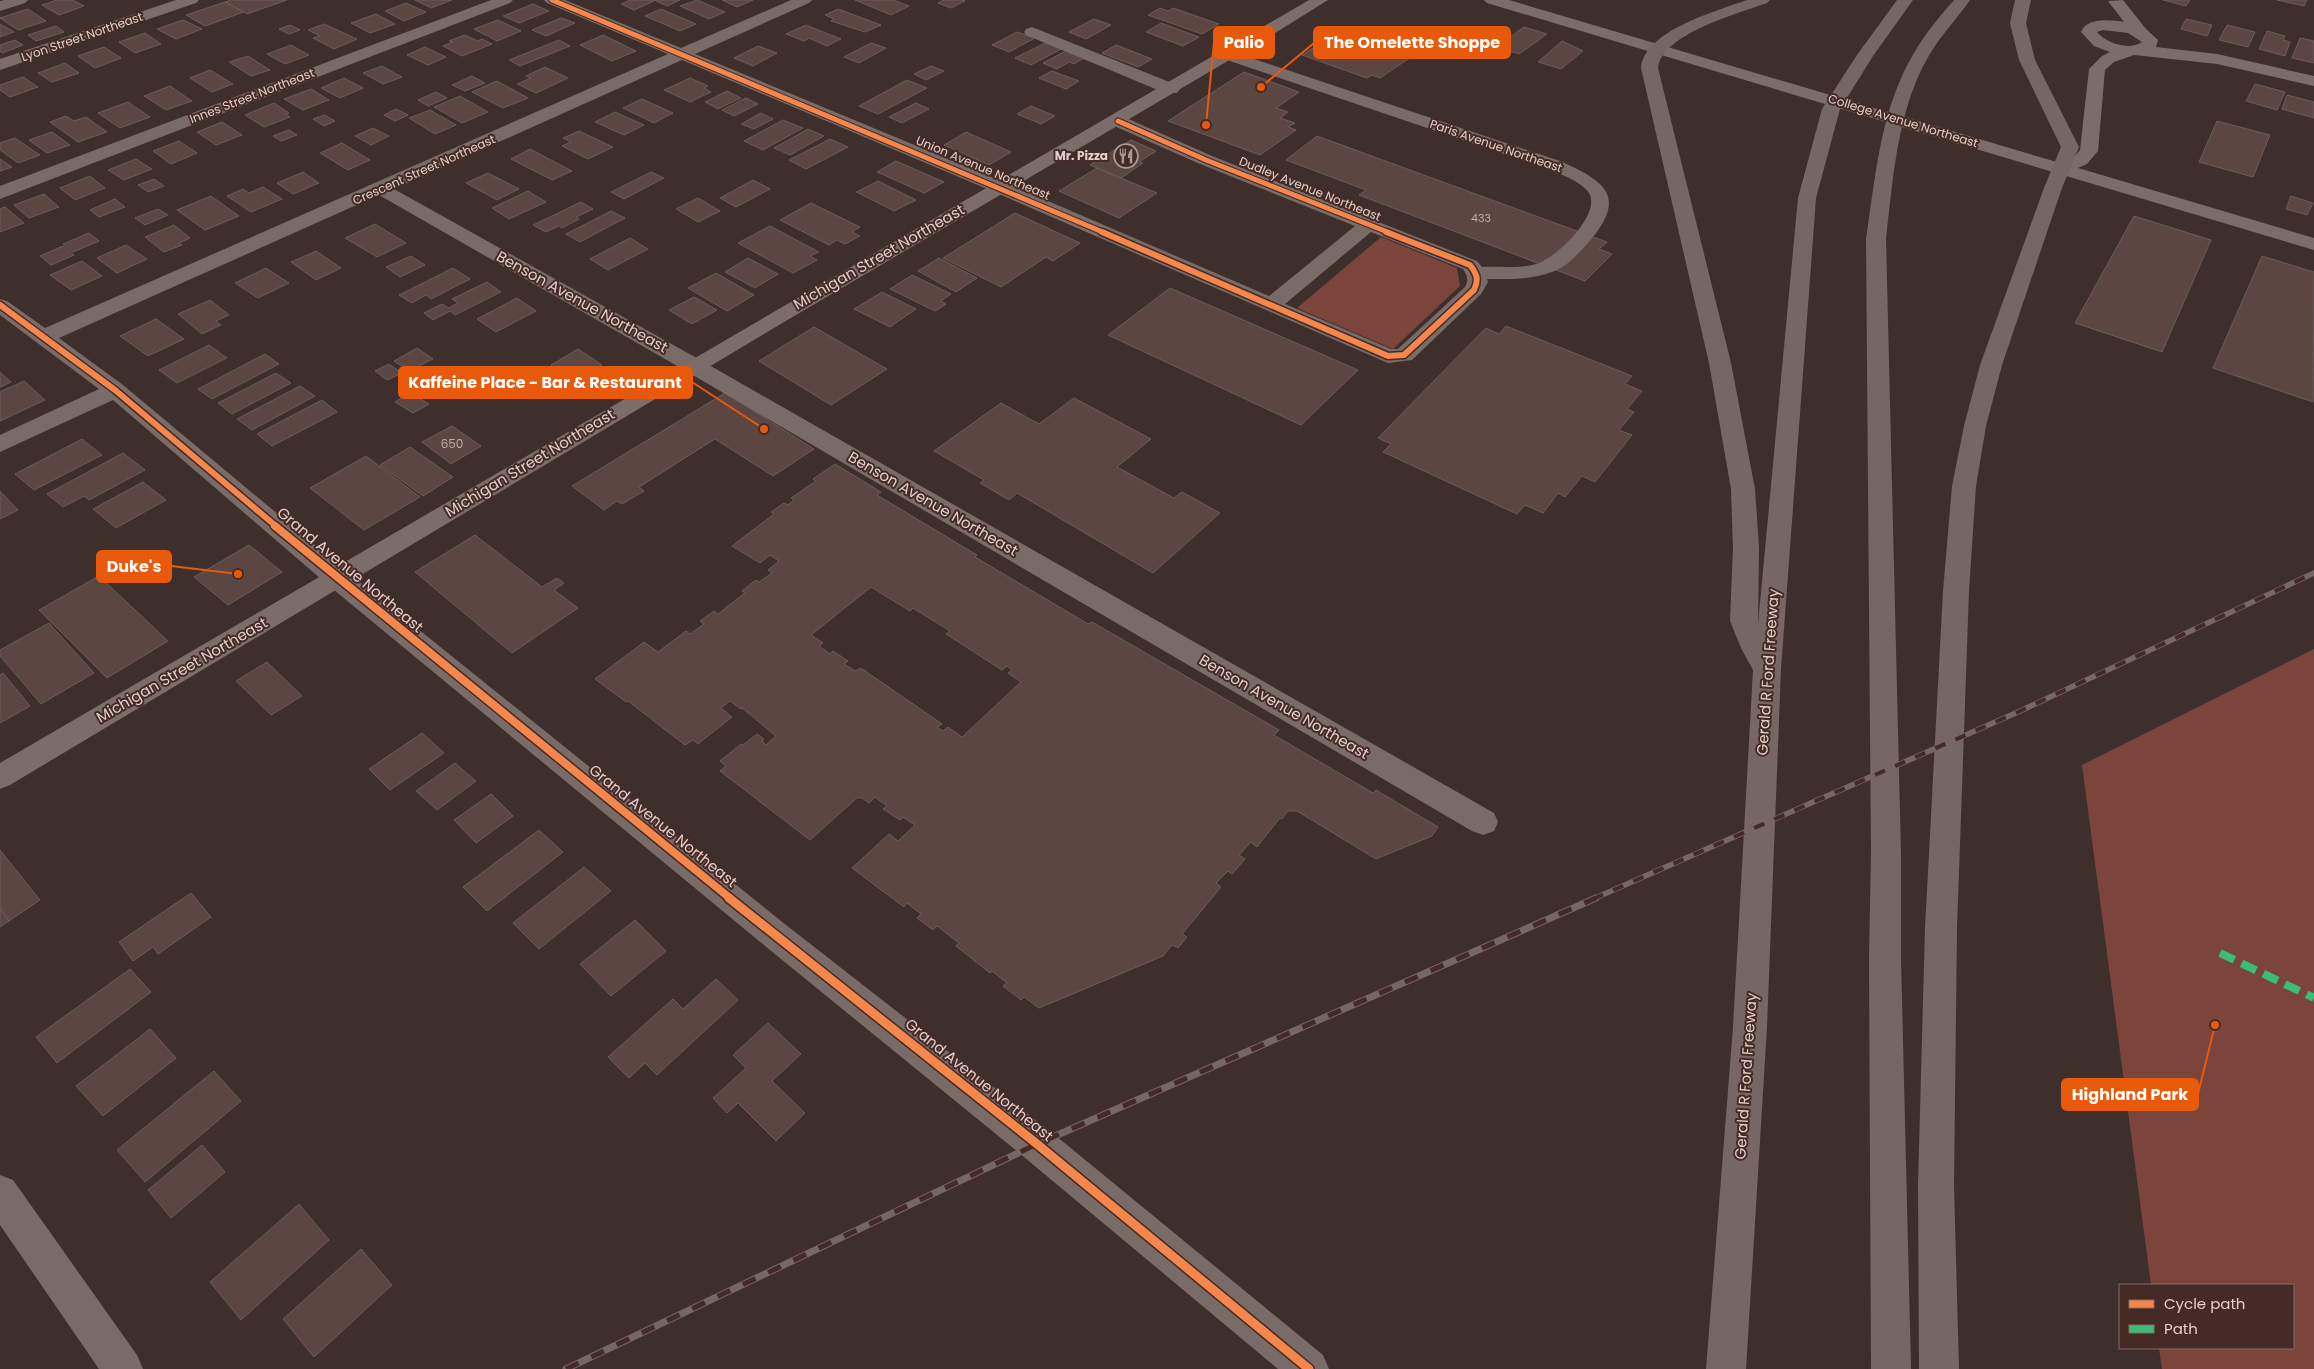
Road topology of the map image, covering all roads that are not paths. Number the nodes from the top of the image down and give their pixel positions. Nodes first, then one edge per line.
1 (20, 0) edge
2 (192, 0) edge
3 (505, 0) edge
4 (552, 0) edge
5 (804, 0) edge
6 (1320, 0) edge
7 (1492, 0) edge
8 (1762, 0) edge
9 (1905, 0) edge
10 (1962, 0) edge
11 (2023, 0) edge
12 (2116, 0) edge
13 (0, 6) edge
14 (2100, 26) junction
15 (1032, 32) dead end
16 (2143, 34) junction
17 (1659, 48) junction
18 (2130, 50) junction
19 (683, 55) junction
20 (1228, 55) junction
21 (2217, 59) junction
22 (0, 64) edge
23 (2314, 81) edge
24 (1171, 89) junction
25 (1118, 120) junction
26 (2062, 169) junction
27 (999, 187) junction
28 (381, 189) junction
29 (0, 193) edge
30 (1368, 225) junction
31 (2314, 244) edge
32 (1475, 281) junction
33 (0, 305) edge
34 (1270, 305) junction
35 (43, 337) junction
36 (694, 366) junction
37 (115, 390) junction
38 (0, 444) edge
39 (337, 578) junction
40 (1767, 669) junction
41 (0, 777) edge
42 (1484, 822) dead end
43 (0, 1193) edge
44 (123, 1369) edge
45 (1309, 1369) edge
46 (1726, 1369) edge
47 (1891, 1369) edge
48 (1939, 1369) edge

1 - 13 street
2 - 22 main road, Lyon Street Northeast
3 - 29 street, Innes Street Northeast
4 - 19 street, Union Avenue Northeast
5 - 19 street, Crescent Street Northeast
6 - 20 main road, Michigan Street Northeast
7 - 17 main road, College Avenue Northeast
8 - 17 highway
9 - 40 highway, Gerald R Ford Freeway
10 - 47 highway
11 - 26 highway
12 - 14 main road
12 - 16 main road
14 - 16 main road
14 - 18 main road
15 - 24 street
16 - 18 main road
16 - 21 main road
17 - 26 main road, College Avenue Northeast
17 - 40 highway
18 - 21 main road
18 - 26 main road
19 - 27 street, Union Avenue Northeast
19 - 28 street, Crescent Street Northeast
20 - 24 main road, Michigan Street Northeast
20 - 32 street, Paris Avenue Northeast
21 - 23 main road
24 - 25 main road, Michigan Street Northeast
25 - 27 main road, Michigan Street Northeast
25 - 30 street, Dudley Avenue Northeast
26 - 31 main road, College Avenue Northeast
26 - 48 highway
27 - 34 street, Union Avenue Northeast
27 - 36 main road, Michigan Street Northeast
28 - 35 street, Crescent Street Northeast
28 - 36 street, Benson Avenue Northeast
30 - 32 street, Dudley Avenue Northeast
30 - 34 street
32 - 34 street, Union Avenue Northeast
33 - 35 street, Grand Avenue Northeast
35 - 37 street, Grand Avenue Northeast
36 - 39 main road, Michigan Street Northeast
36 - 42 street, Benson Avenue Northeast
37 - 38 street
37 - 39 street, Grand Avenue Northeast
39 - 41 main road, Michigan Street Northeast
39 - 45 street, Grand Avenue Northeast
40 - 46 highway, Gerald R Ford Freeway
43 - 44 street

